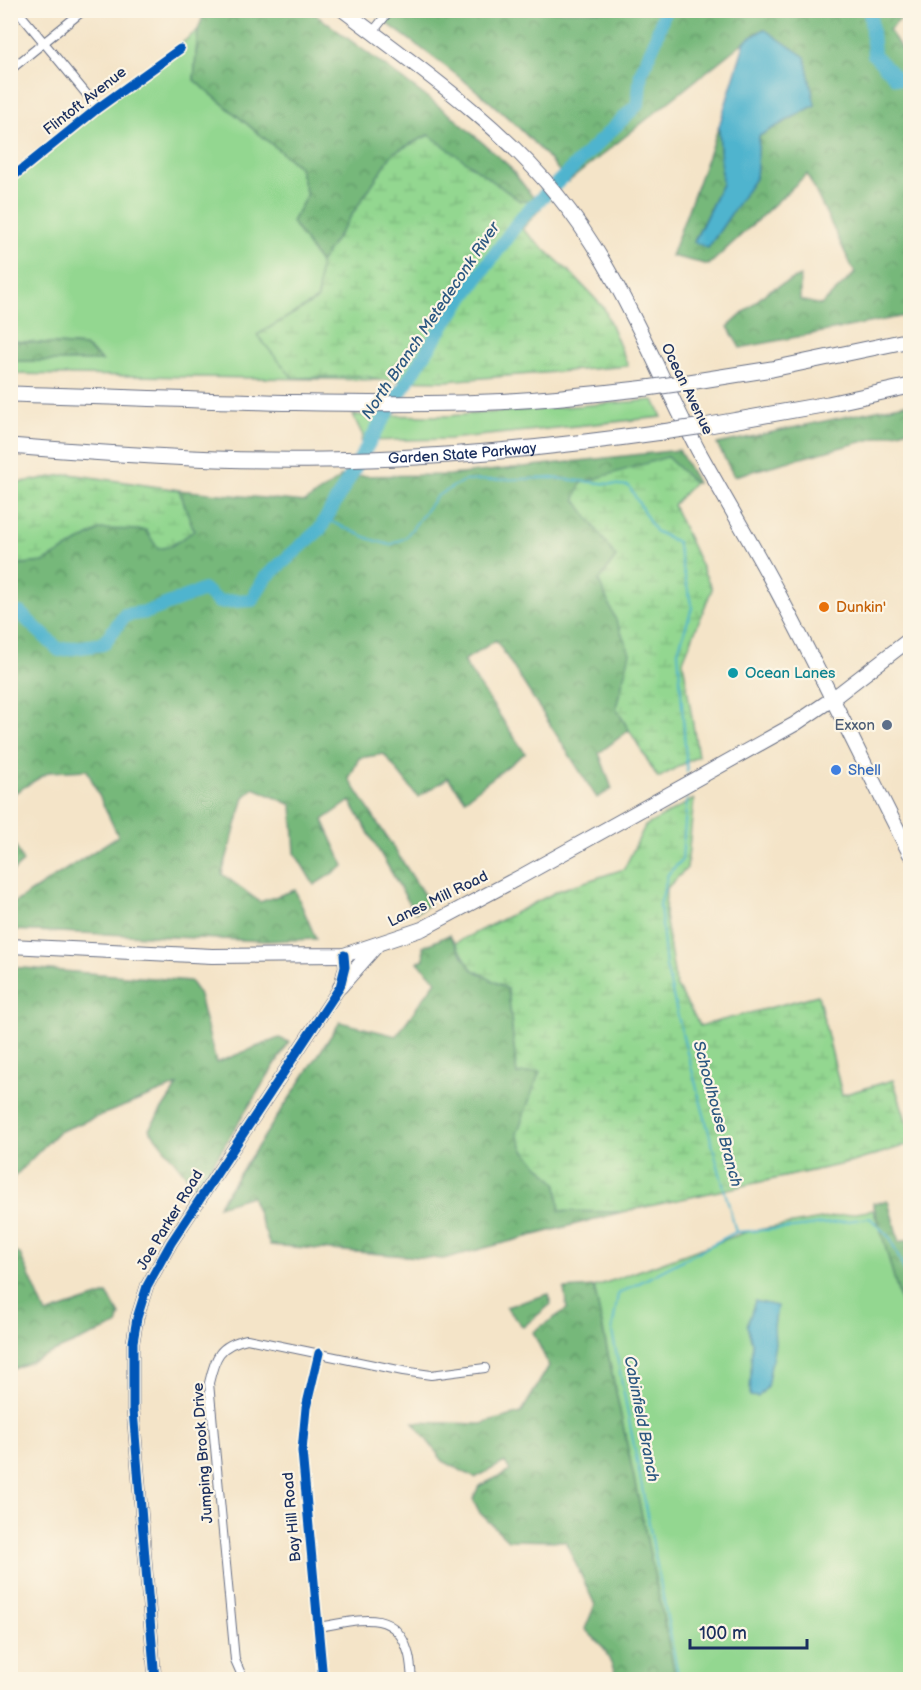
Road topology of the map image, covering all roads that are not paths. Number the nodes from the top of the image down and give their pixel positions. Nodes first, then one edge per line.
1 (17, 10) edge
2 (84, 10) edge
3 (343, 10) edge
4 (390, 10) edge
5 (372, 33) junction
6 (44, 43) junction
7 (180, 49) dead end
8 (10, 70) edge
9 (98, 108) junction
10 (10, 179) edge
11 (910, 340) edge
12 (910, 386) edge
13 (10, 394) edge
14 (10, 446) edge
15 (910, 639) edge
16 (832, 699) junction
17 (910, 854) edge
18 (377, 945) junction
19 (10, 946) edge
20 (344, 955) junction
21 (340, 987) junction
22 (319, 1353) junction
23 (485, 1368) dead end
24 (318, 1627) junction
25 (155, 1680) edge
26 (246, 1680) edge
27 (323, 1680) edge
28 (412, 1680) edge

1 - 6 street
2 - 6 street
3 - 5 main road, Ocean Avenue
4 - 5 street
5 - 16 main road, Ocean Avenue
6 - 8 street
6 - 9 street
7 - 9 street, Flintoft Avenue
9 - 10 street, Flintoft Avenue
11 - 13 highway, bridge
12 - 14 highway, Garden State Parkway, bridge
15 - 16 main road, Lanes Mill Road
16 - 17 main road, Ocean Avenue
16 - 18 main road, Lanes Mill Road
18 - 20 main road, Lanes Mill Road
18 - 21 main road
19 - 20 main road, Lanes Mill Road
20 - 21 street, Joe Parker Road
21 - 25 street, Joe Parker Road
22 - 23 street, Jumping Brook Drive
22 - 24 street, Bay Hill Road
22 - 26 street, Jumping Brook Drive
24 - 27 street, Bay Hill Road
24 - 28 street

